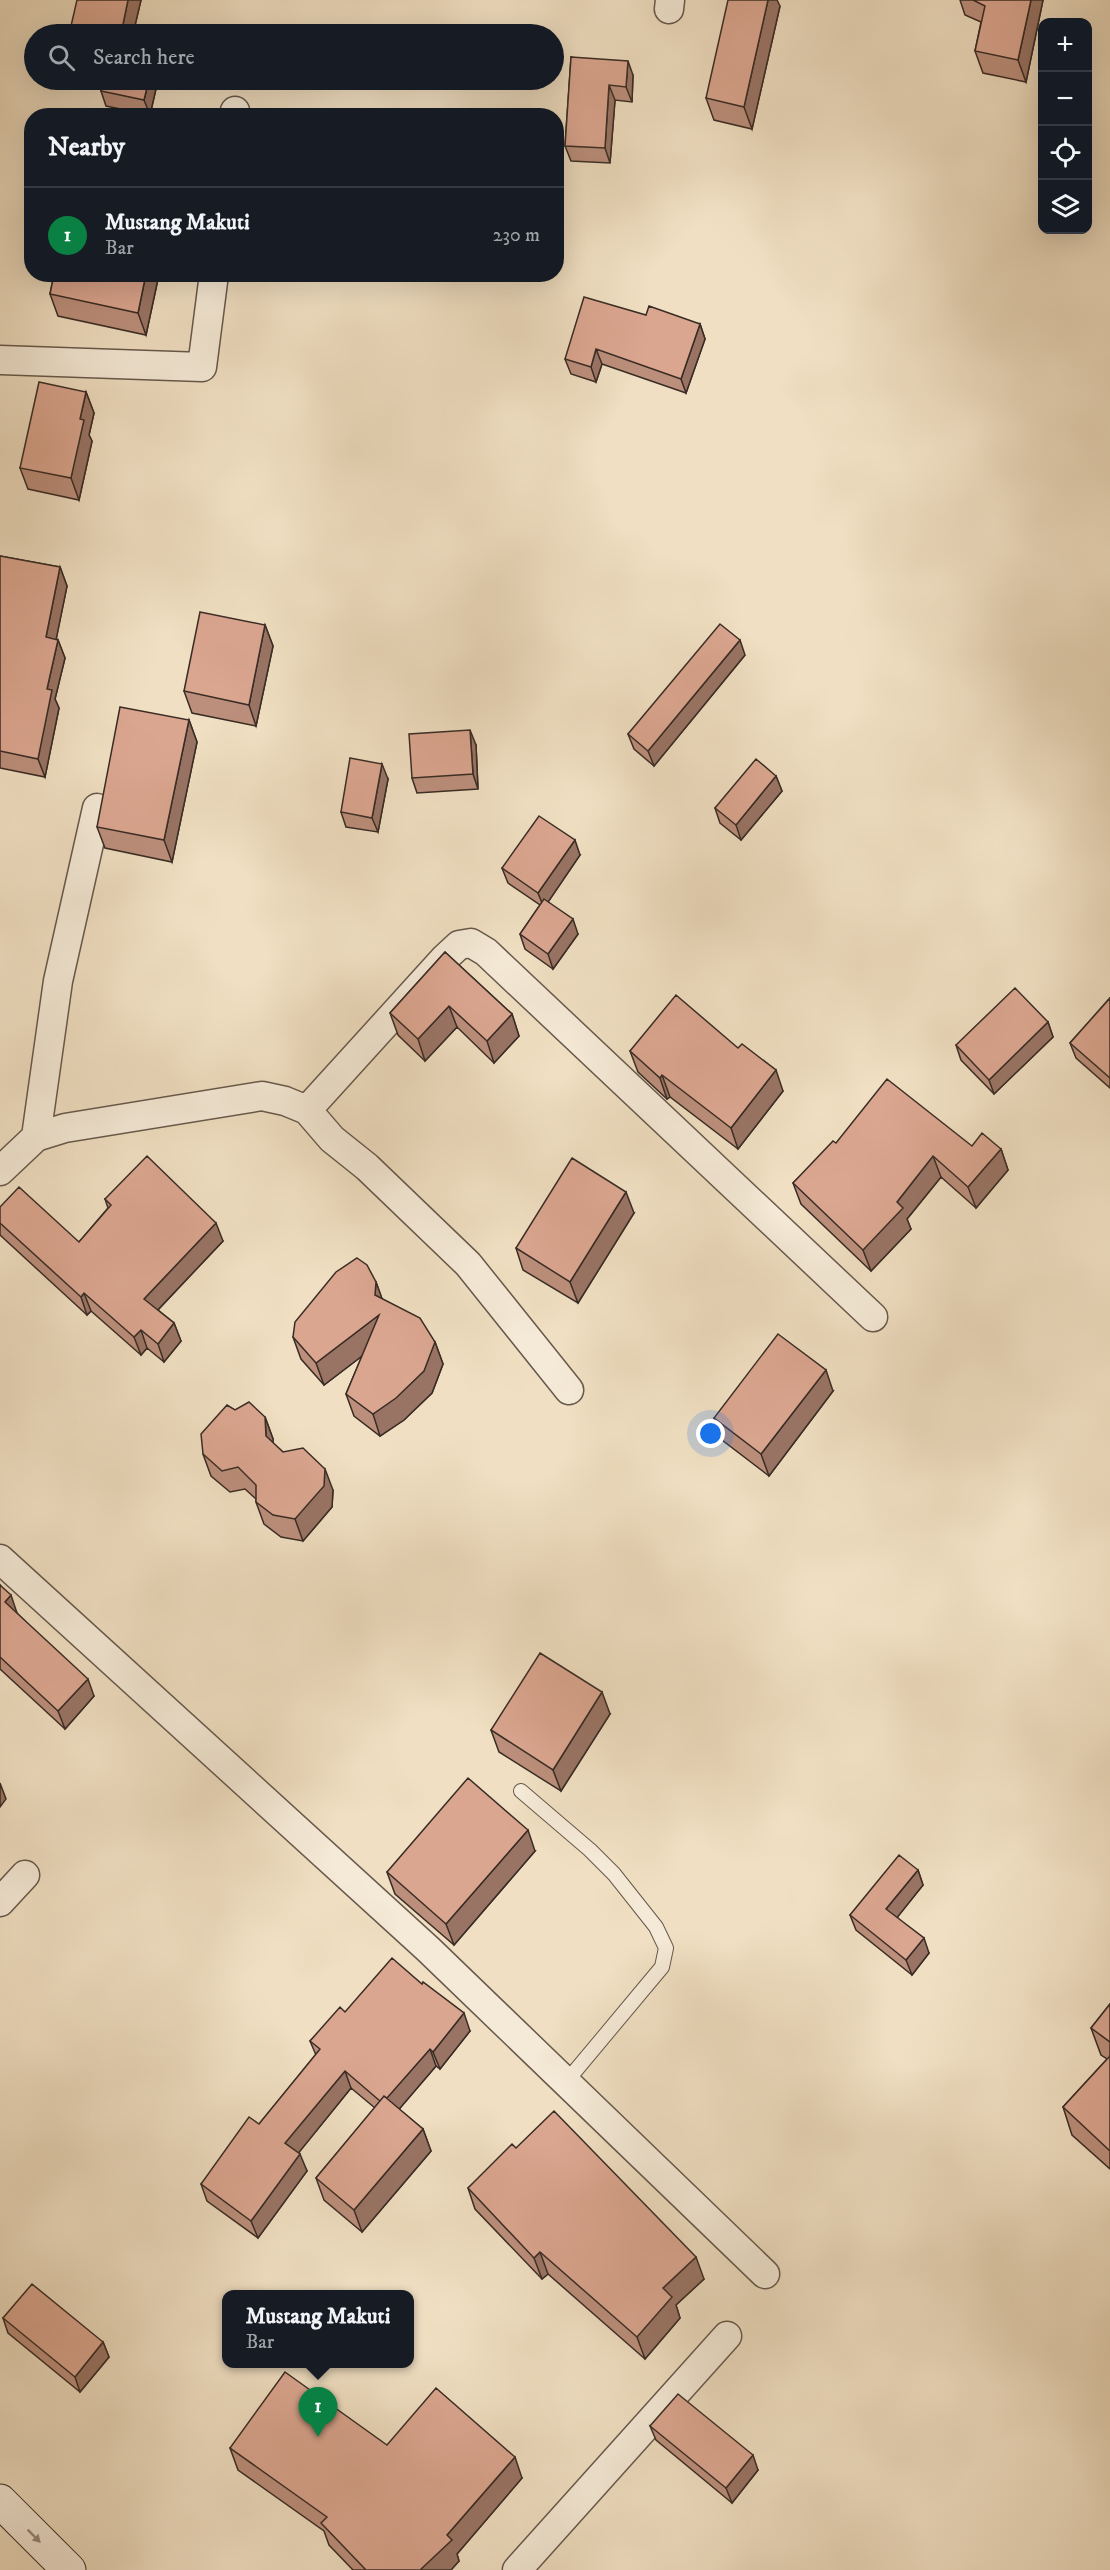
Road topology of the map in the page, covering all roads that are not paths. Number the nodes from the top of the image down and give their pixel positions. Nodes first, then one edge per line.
1 (213, 282) edge
2 (0, 360) edge
3 (97, 808) dead end
4 (307, 1110) junction
5 (36, 1137) junction
6 (0, 1172) edge
7 (873, 1317) dead end
8 (569, 1390) dead end
9 (0, 1559) edge
10 (521, 1791) dead end
11 (25, 1875) dead end
12 (0, 1902) edge
13 (566, 2082) junction
14 (765, 2274) dead end
15 (727, 2336) dead end
16 (0, 2501) edge
17 (69, 2570) edge
18 (517, 2570) edge

1 - 2 street
3 - 5 street
4 - 5 street
4 - 7 street
4 - 8 street
5 - 6 street
9 - 13 street
10 - 13 lane
11 - 12 street
13 - 14 street
15 - 18 street
16 -> 17 street

